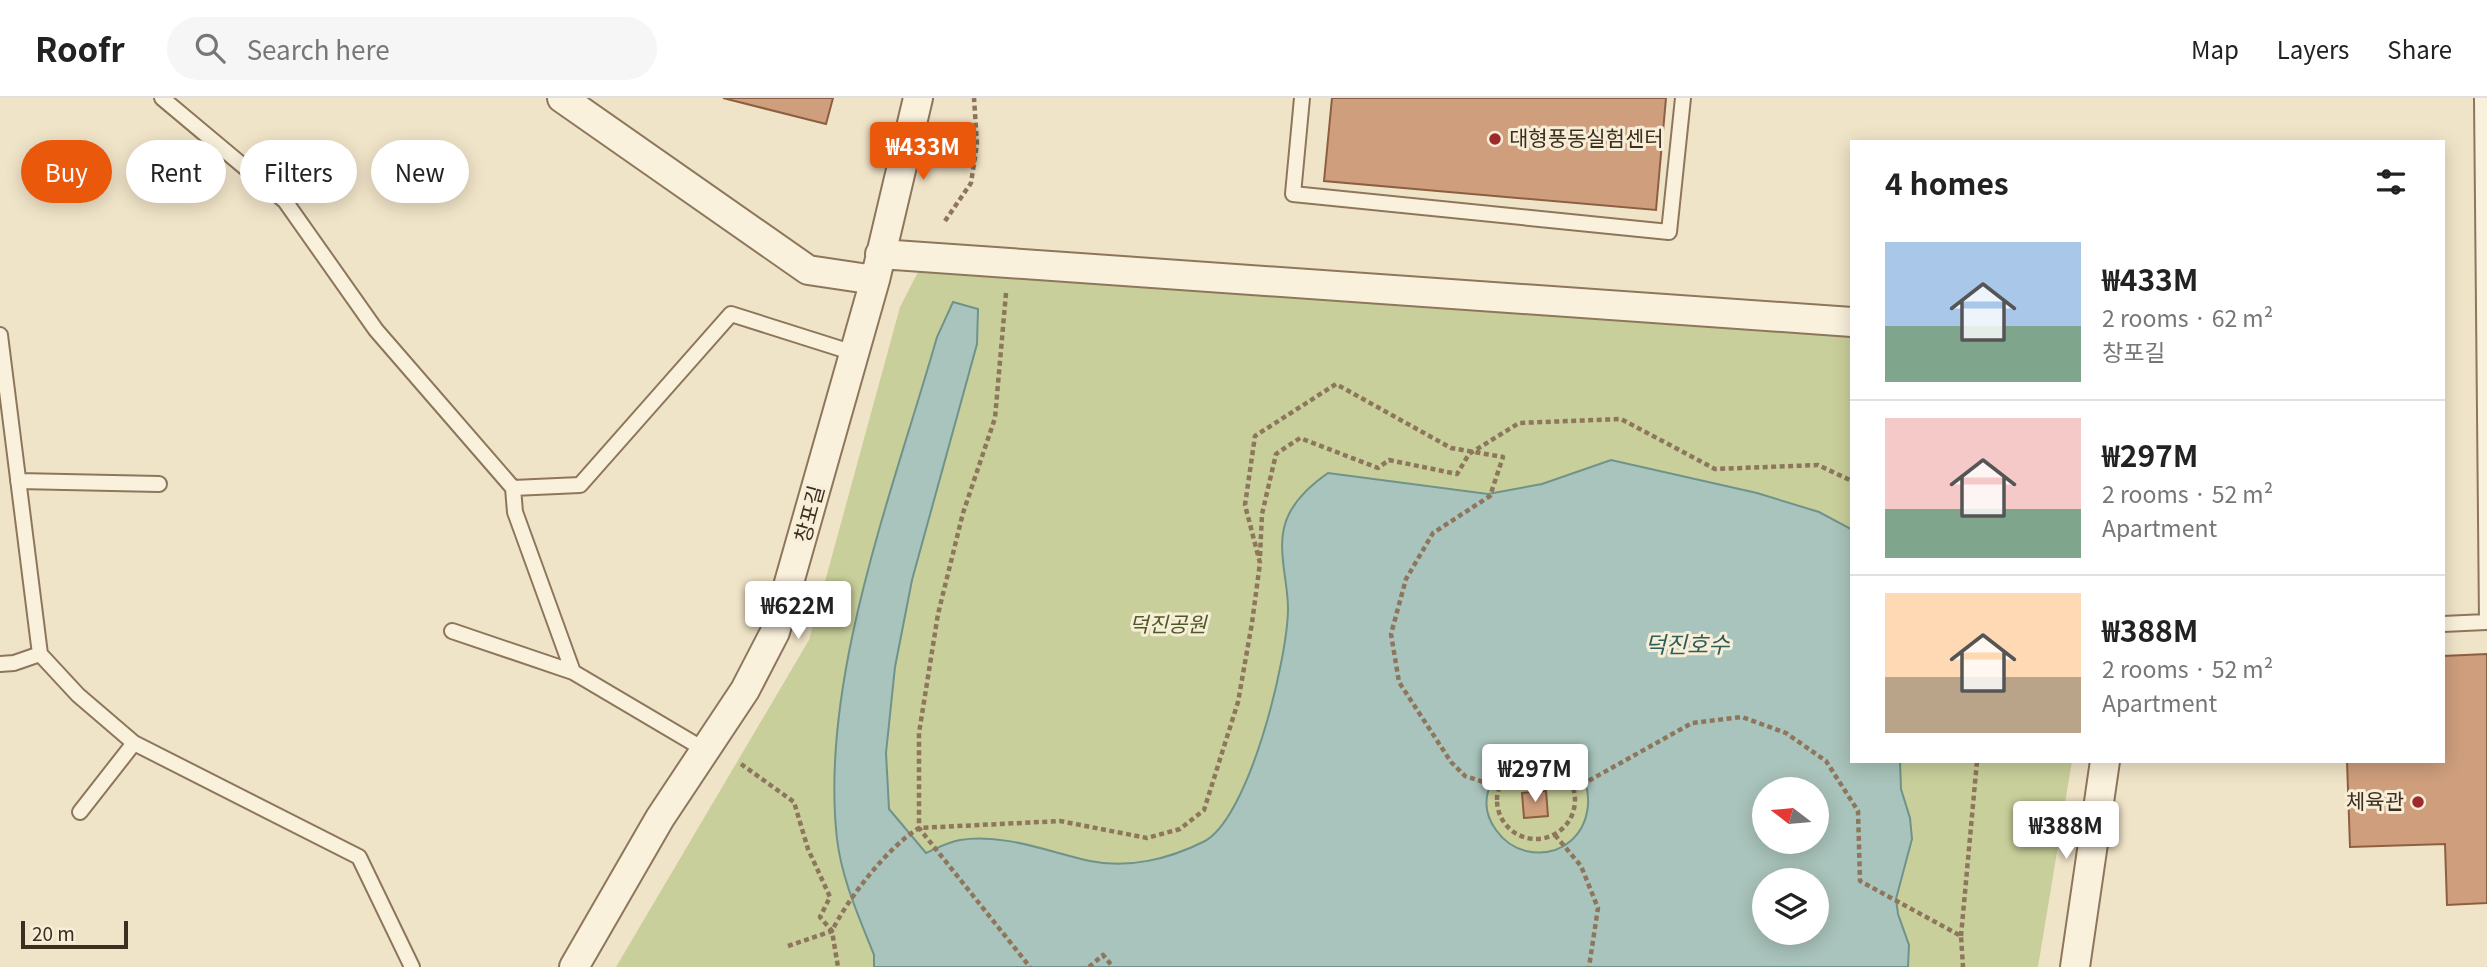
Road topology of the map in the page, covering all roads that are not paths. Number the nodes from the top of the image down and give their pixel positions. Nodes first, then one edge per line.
1 (162, 98) edge
2 (562, 98) edge
3 (918, 98) edge
4 (1302, 98) edge
5 (1683, 98) edge
6 (2482, 98) edge
7 (878, 267) junction
8 (1850, 322) edge
9 (0, 335) edge
10 (854, 353) junction
11 (18, 481) junction
12 (159, 484) dead end
13 (513, 488) junction
14 (2486, 622) edge
15 (2445, 624) edge
16 (452, 631) dead end
17 (40, 654) junction
18 (0, 664) edge
19 (573, 672) junction
20 (134, 743) junction
21 (705, 750) junction
22 (2105, 763) edge
23 (80, 812) dead end
24 (412, 967) edge
25 (574, 967) edge
26 (2075, 967) edge

1 - 13 lane
2 - 7 street
3 - 7 street, 창포길
4 - 5 lane
6 - 14 lane
7 - 8 street
7 - 10 street, 창포길
9 - 11 lane
10 - 13 lane
10 - 21 street, 창포길
11 - 12 lane
11 - 17 lane
13 - 19 lane
14 - 15 lane
16 - 19 lane
17 - 18 lane
17 - 20 lane
19 - 21 lane
20 - 23 lane
20 - 24 lane
21 - 25 street, 창포길
22 - 26 street

